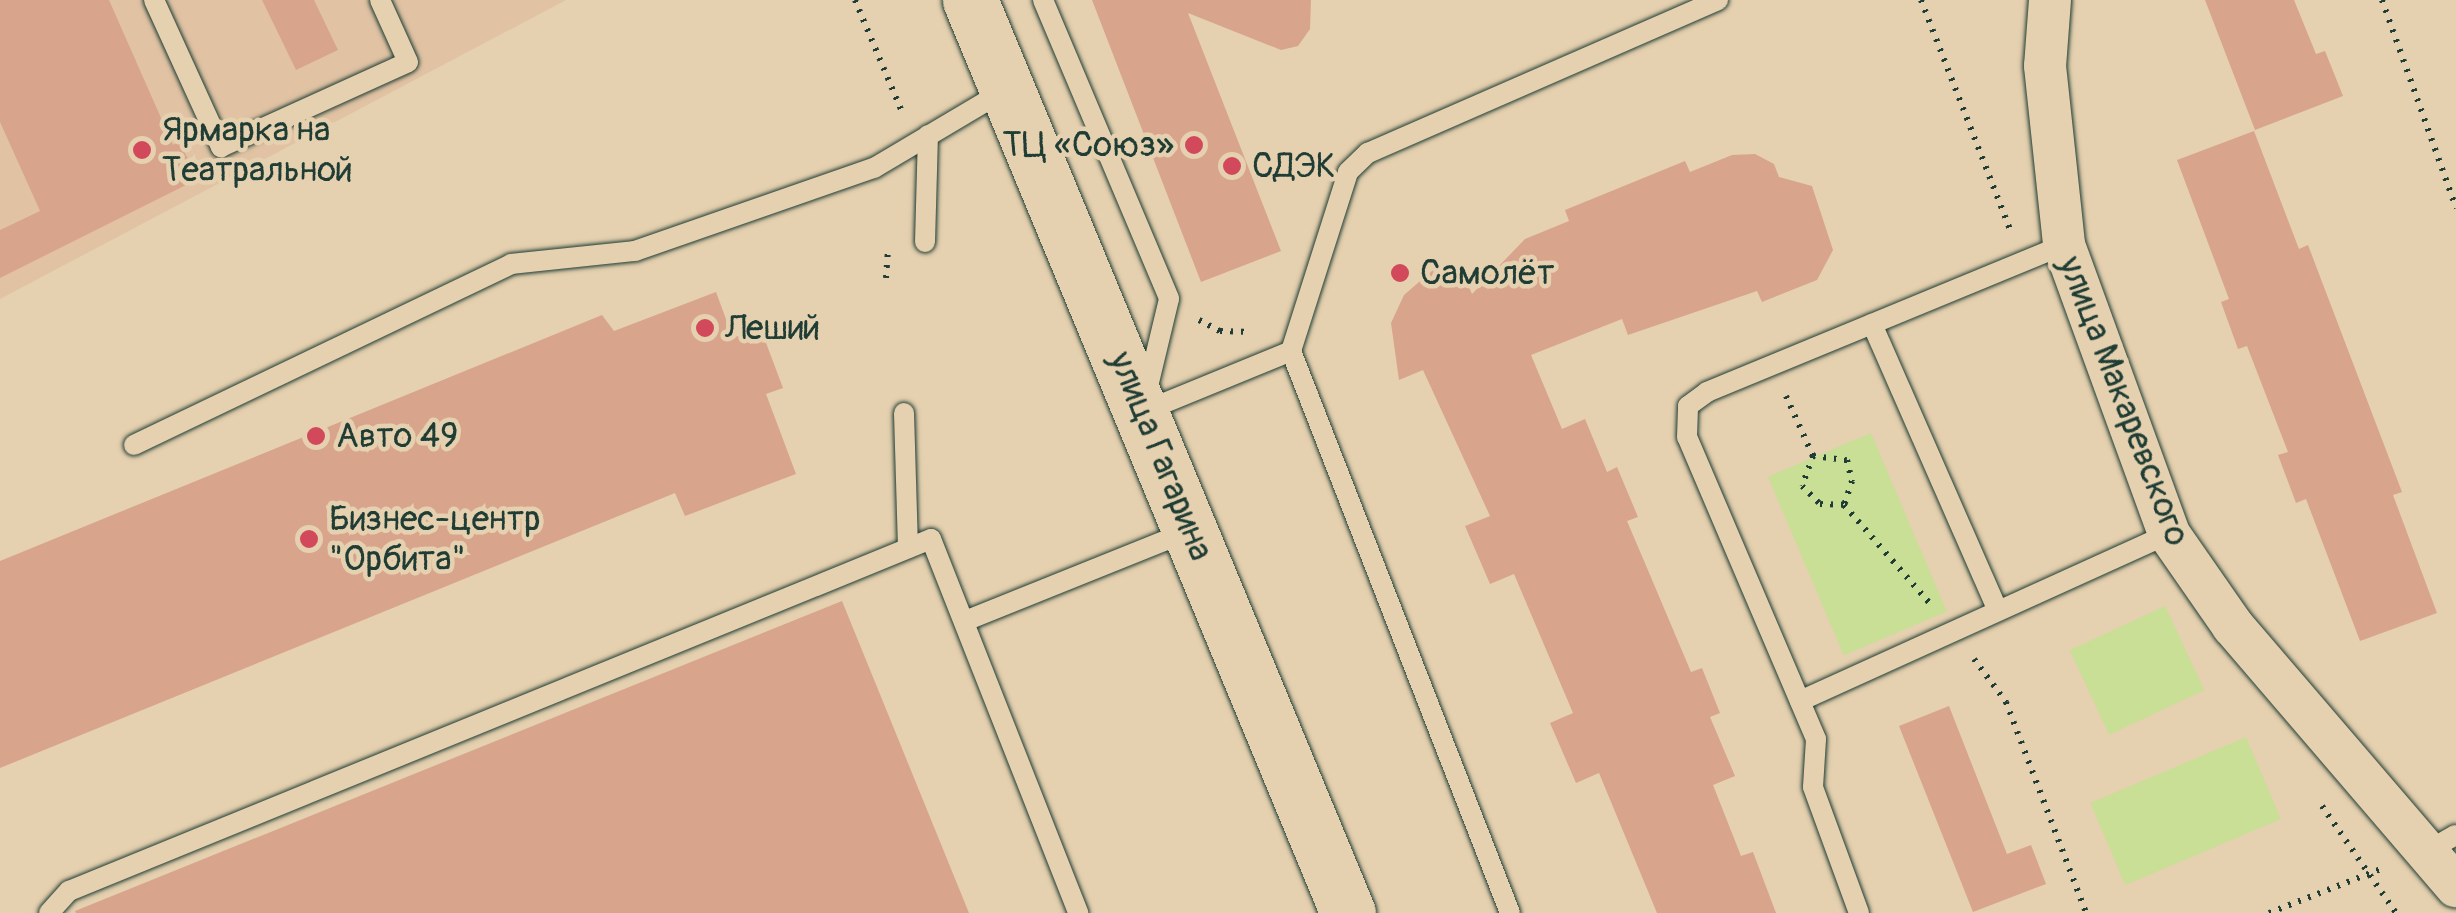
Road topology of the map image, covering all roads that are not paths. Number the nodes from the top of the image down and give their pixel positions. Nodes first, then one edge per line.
1 (154, 0) edge
2 (380, 0) edge
3 (970, 0) edge
4 (1044, 0) edge
5 (1718, 0) edge
6 (2050, 0) edge
7 (1008, 88) junction
8 (928, 136) junction
9 (925, 242) dead end
10 (2064, 245) junction
11 (1872, 324) junction
12 (1291, 351) junction
13 (1142, 412) junction
14 (904, 413) dead end
15 (134, 446) dead end
16 (1192, 530) junction
17 (2169, 534) junction
18 (908, 548) junction
19 (1998, 610) junction
20 (965, 620) junction
21 (1800, 701) junction
22 (2441, 843) edge
23 (2456, 886) edge
24 (50, 913) edge
25 (1078, 913) edge
26 (1348, 913) edge
27 (1510, 913) edge
28 (1860, 913) edge

1 - 2 lane
3 - 7 main road, улица Гагарина
4 - 13 lane
5 - 12 lane
6 - 10 street, улица Макаревского
7 - 8 lane
7 - 13 main road, улица Гагарина
8 - 9 lane
8 - 15 lane
10 - 11 lane
10 - 17 street, улица Макаревского
11 - 19 lane
11 - 21 lane
12 - 13 lane
12 - 27 lane
13 - 16 main road, улица Гагарина
14 - 18 lane
16 - 20 lane
16 - 26 main road, улица Гагарина
17 - 19 lane
17 - 22 street, улица Макаревского
18 - 20 lane
18 - 24 lane
19 - 21 lane
20 - 25 lane
21 - 28 lane
22 - 23 street, улица Макаревского

